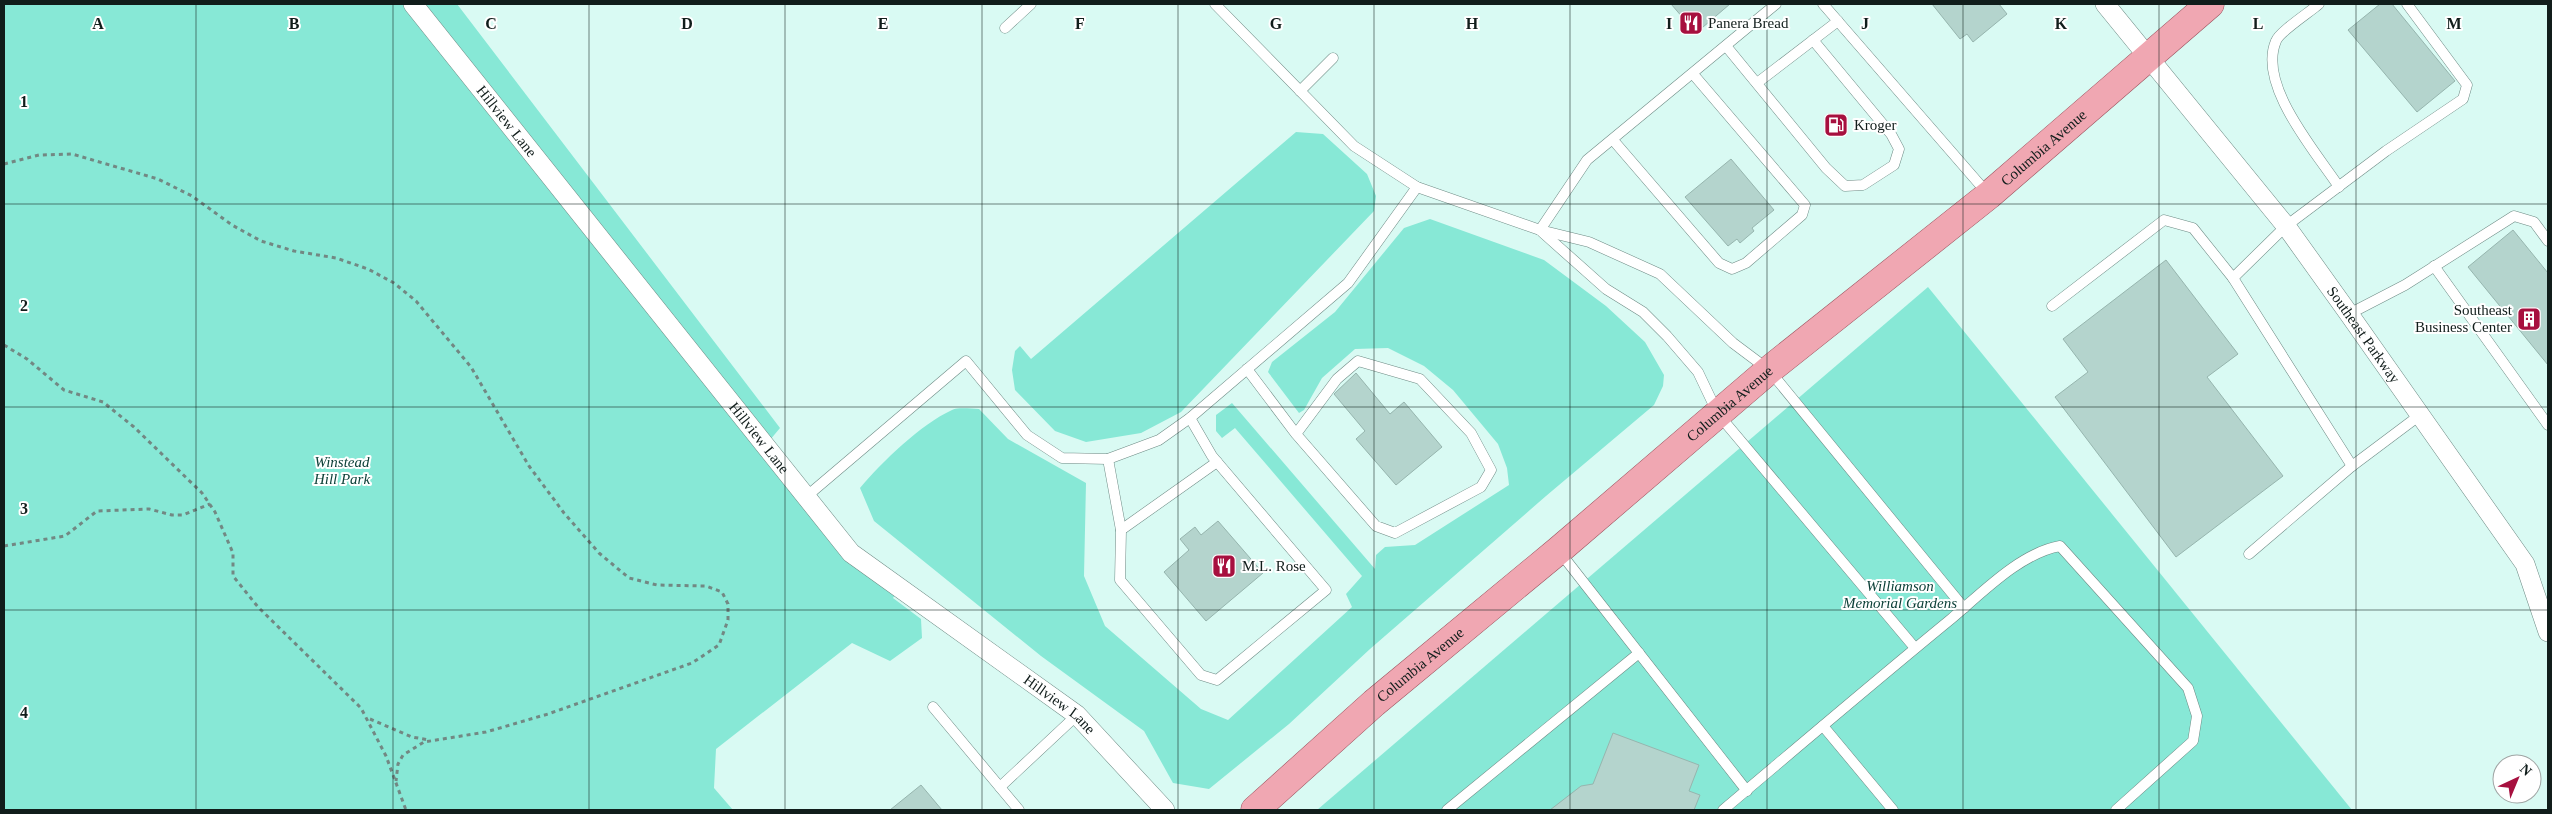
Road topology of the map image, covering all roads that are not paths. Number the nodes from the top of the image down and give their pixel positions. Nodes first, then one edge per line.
1 (413, 4) edge
2 (1032, 4) edge
3 (1216, 4) edge
4 (1776, 4) edge
5 (1823, 4) edge
6 (2104, 4) edge
7 (2210, 4) edge
8 (2319, 4) edge
9 (2407, 4) edge
10 (1838, 21) junction
11 (1005, 28) dead end
12 (1813, 40) junction
13 (1726, 46) junction
14 (2148, 55) junction
15 (1333, 58) dead end
16 (1693, 74) junction
17 (1756, 83) junction
18 (1300, 91) junction
19 (1612, 140) junction
20 (1417, 187) junction
21 (2339, 187) junction
22 (1989, 194) junction
23 (2286, 226) junction
24 (1540, 230) junction
25 (2548, 241) edge
26 (2434, 266) junction
27 (2233, 278) junction
28 (2052, 306) dead end
29 (2349, 314) junction
30 (1247, 369) junction
31 (1769, 370) junction
32 (1718, 414) junction
33 (2420, 415) junction
34 (1190, 418) junction
35 (2548, 425) edge
36 (1296, 434) junction
37 (1108, 459) junction
38 (1217, 462) junction
39 (2352, 466) junction
40 (807, 496) junction
41 (1121, 530) junction
42 (1559, 550) junction
43 (2249, 554) dead end
44 (1964, 608) junction
45 (2548, 632) edge
46 (1915, 648) junction
47 (1639, 653) junction
48 (933, 707) dead end
49 (1077, 715) junction
50 (1823, 726) junction
51 (1000, 787) junction
52 (1747, 791) junction
53 (1019, 810) edge
54 (1165, 810) edge
55 (1254, 810) edge
56 (1447, 810) edge
57 (1724, 810) edge
58 (1893, 810) edge
59 (2116, 810) edge

1 - 40 street, Hillview Lane
2 - 11 lane
3 - 18 lane
4 - 13 lane
5 - 10 lane
6 - 14 street, Southeast Parkway
7 - 14 main road, Columbia Avenue
8 - 21 lane
9 - 21 lane
10 - 12 lane
10 - 22 lane
12 - 17 lane
12 - 17 lane
13 - 16 lane
13 - 17 lane
14 - 22 main road, Columbia Avenue
14 - 23 street, Southeast Parkway
15 - 18 lane
16 - 19 lane
16 - 19 lane
18 - 20 lane
19 - 24 lane
20 - 24 lane
20 - 30 lane
21 - 23 lane
22 - 31 main road, Columbia Avenue
23 - 27 lane
23 - 29 street, Southeast Parkway
24 - 31 lane
24 - 32 lane
25 - 26 lane
26 - 29 lane
26 - 35 lane
27 - 28 lane
27 - 39 lane
29 - 33 street, Southeast Parkway
30 - 34 lane
30 - 36 lane
31 - 32 main road, Columbia Avenue
31 - 44 lane
32 - 42 main road, Columbia Avenue
32 - 46 lane
33 - 39 lane
33 - 45 street, Southeast Parkway
34 - 37 lane
34 - 38 lane
36 - 36 lane
37 - 40 lane
37 - 41 lane
38 - 41 lane
38 - 41 lane
39 - 43 lane
40 - 49 street, Hillview Lane
42 - 47 lane
42 - 55 main road, Columbia Avenue
44 - 46 lane
44 - 59 lane
46 - 50 lane
47 - 52 lane
47 - 56 lane
48 - 51 lane
49 - 51 lane
49 - 54 street, Hillview Lane
50 - 52 lane
50 - 58 lane
51 - 53 lane
52 - 57 lane

